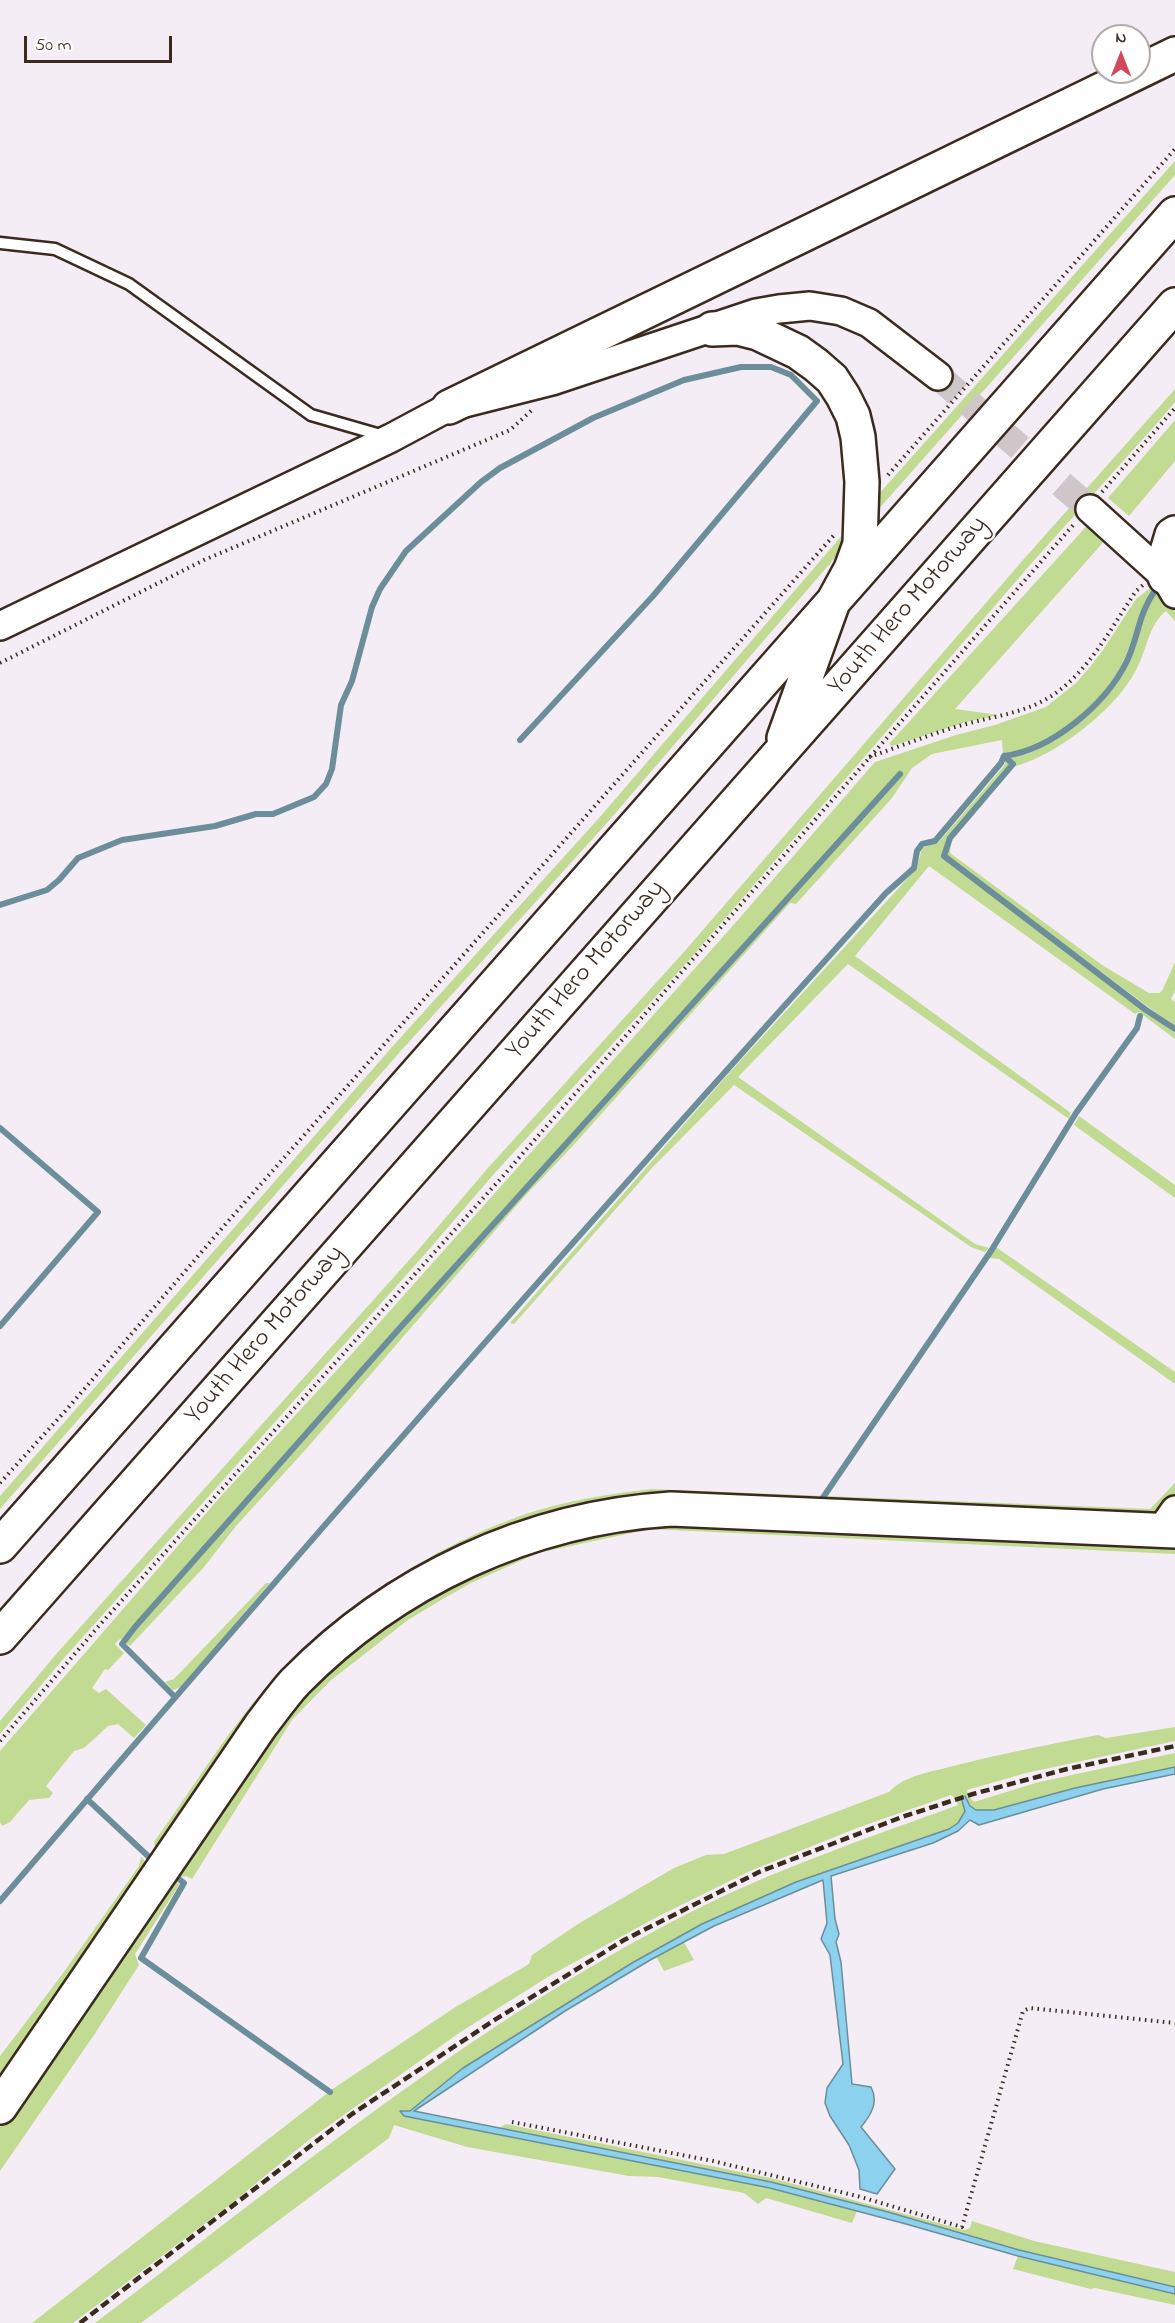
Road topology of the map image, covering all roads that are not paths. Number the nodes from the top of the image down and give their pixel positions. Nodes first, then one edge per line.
1 (1175, 54) edge
2 (1175, 214) edge
3 (0, 243) edge
4 (1175, 305) edge
5 (712, 329) junction
6 (938, 376) tunnel mouth
7 (449, 407) junction
8 (391, 438) junction
9 (1090, 507) tunnel mouth
10 (1175, 533) edge
11 (1170, 586) edge
12 (833, 602) junction
13 (0, 626) edge
14 (778, 755) junction
15 (1170, 1524) edge
16 (0, 1546) edge
17 (0, 1637) edge
18 (0, 2107) edge

1 - 7 main road
2 - 12 main road
3 - 8 lane
4 - 14 main road, Youth Hero Motorway
5 - 6 street
5 - 7 street
5 - 12 main road
7 - 8 street
8 - 13 street
9 - 11 street
10 - 11 main road
12 - 14 main road
12 - 16 main road
14 - 17 main road, Youth Hero Motorway
15 - 18 main road

